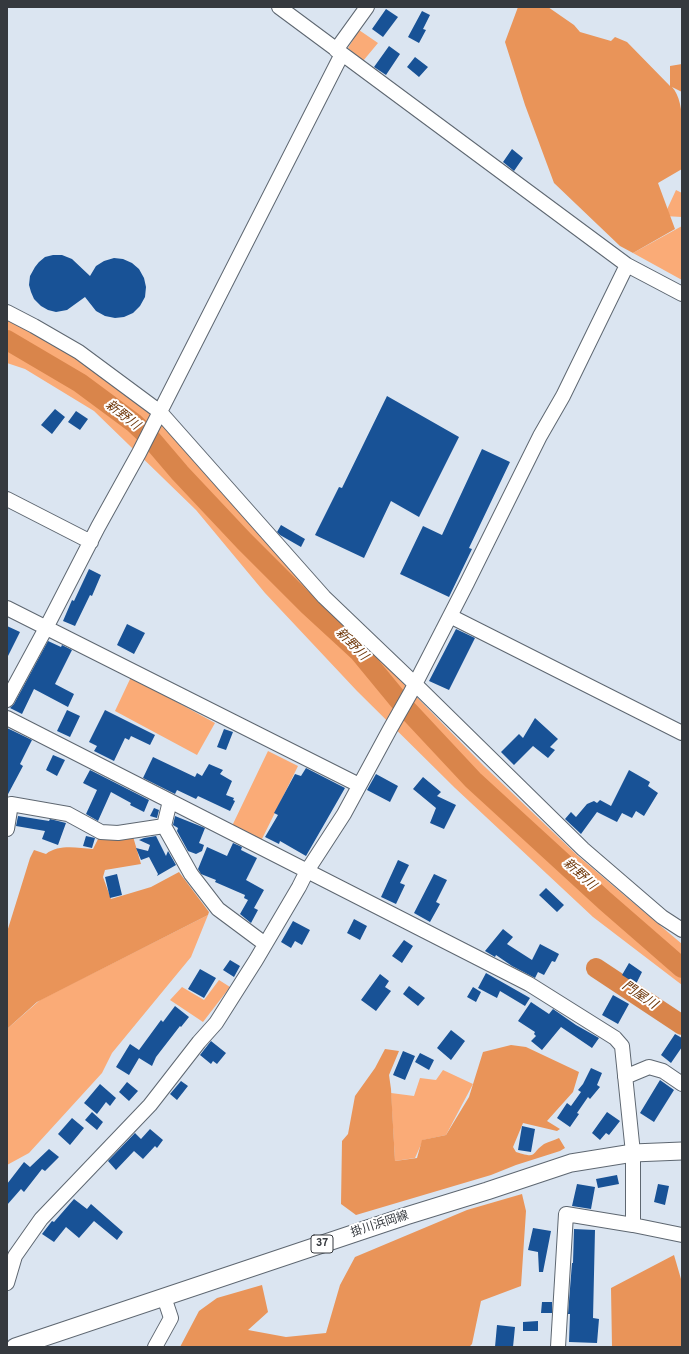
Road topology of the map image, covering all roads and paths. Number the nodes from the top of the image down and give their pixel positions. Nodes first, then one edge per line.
1 (279, 7) edge
2 (367, 7) edge
3 (339, 52) junction
4 (627, 265) junction
5 (682, 294) edge
6 (7, 312) edge
7 (160, 412) junction
8 (7, 499) edge
9 (91, 542) junction
10 (7, 608) edge
11 (450, 616) junction
12 (46, 628) junction
13 (413, 688) junction
14 (7, 700) edge
15 (7, 718) edge
16 (682, 733) edge
17 (359, 785) junction
18 (170, 801) junction
19 (9, 803) edge
20 (164, 826) junction
21 (7, 829) edge
22 (307, 871) junction
23 (682, 930) edge
24 (265, 944) junction
25 (625, 1077) junction
26 (682, 1084) edge
27 (682, 1152) edge
28 (633, 1153) junction
29 (633, 1225) junction
30 (682, 1235) edge
31 (7, 1283) edge
32 (164, 1297) junction
33 (41, 1343) edge
34 (15, 1347) edge
35 (154, 1347) edge
36 (558, 1347) edge

1 - 3 street
2 - 3 street
3 - 4 street
3 - 7 street
4 - 5 street
4 - 11 street
6 - 7 street
7 - 9 street
7 - 13 street
8 - 9 street
9 - 12 street
10 - 12 street
11 - 13 street
11 - 16 street
12 - 14 street
12 - 17 street
13 - 17 street
13 - 23 street
15 - 18 street
17 - 22 street
18 - 20 street
18 - 22 street
19 - 20 street
19 - 21 street
20 - 24 street
22 - 24 street
22 - 25 street
24 - 31 street
25 - 26 street
25 - 28 street
27 - 28 main road, 掛川浜岡線 / 37
28 - 29 street
28 - 32 main road, 掛川浜岡線 / 37
29 - 30 street
29 - 36 street
32 - 33 main road, 掛川浜岡線 / 37
32 - 35 street
33 - 34 main road, 掛川浜岡線 / 37

